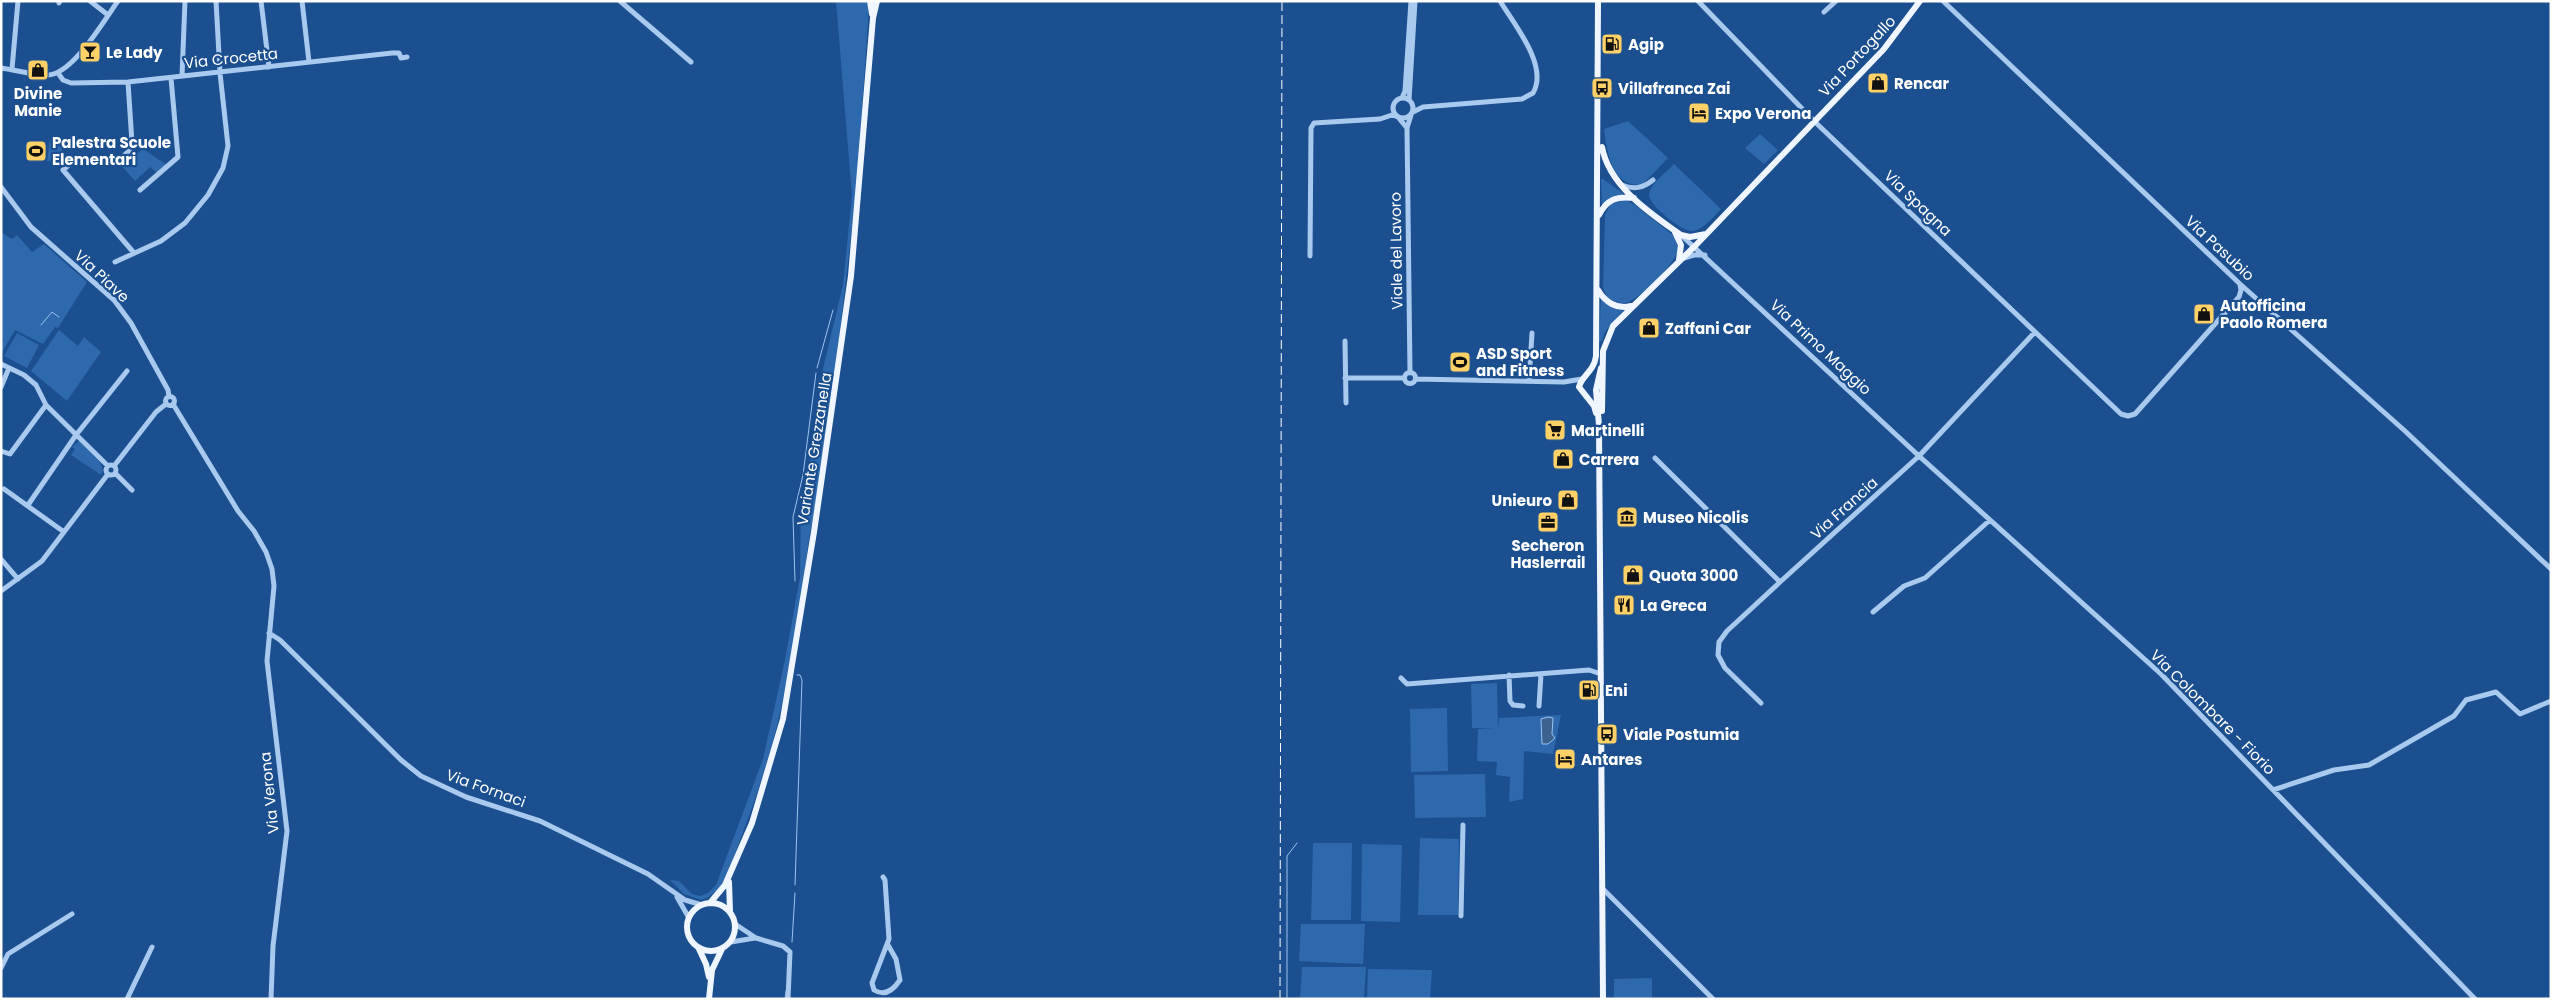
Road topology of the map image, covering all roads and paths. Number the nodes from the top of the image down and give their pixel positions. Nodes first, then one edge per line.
1 (18, 1) edge
2 (90, 1) edge
3 (118, 1) edge
4 (185, 1) edge
5 (216, 1) edge
6 (261, 1) edge
7 (302, 1) edge
8 (620, 1) edge
9 (870, 1) edge
10 (877, 1) edge
11 (1410, 1) edge
12 (1415, 1) edge
13 (1500, 1) edge
14 (1598, 1) edge
15 (1698, 1) edge
16 (1836, 1) edge
17 (1920, 1) edge
18 (1943, 1) edge
19 (1824, 12) dead end
20 (108, 15) junction
21 (872, 18) junction
22 (408, 57) dead end
23 (309, 62) junction
24 (691, 62) dead end
25 (269, 67) junction
26 (1, 68) edge
27 (12, 70) junction
28 (220, 73) junction
29 (58, 74) junction
30 (182, 76) junction
31 (172, 78) junction
32 (128, 82) junction
33 (1402, 98) junction
34 (1411, 101) junction
35 (1423, 107) junction
36 (1393, 108) junction
37 (1412, 114) junction
38 (1386, 117) junction
39 (1398, 117) junction
40 (1814, 121) junction
41 (1407, 128) junction
42 (1599, 128) junction
43 (116, 162) dead end
44 (72, 163) dead end
45 (1653, 180) dead end
46 (1620, 185) junction
47 (1, 187) edge
48 (140, 190) dead end
49 (1634, 198) junction
50 (1599, 216) junction
51 (1678, 233) junction
52 (1707, 233) junction
53 (1695, 246) junction
54 (134, 253) junction
55 (1310, 256) dead end
56 (1705, 256) junction
57 (115, 262) dead end
58 (1679, 262) junction
59 (2240, 284) junction
60 (1597, 286) junction
61 (1634, 305) junction
62 (2035, 332) junction
63 (1532, 333) dead end
64 (1345, 341) dead end
65 (1, 364) edge
66 (10, 368) junction
67 (1601, 368) junction
68 (127, 371) dead end
69 (1410, 373) junction
70 (1345, 378) junction
71 (1404, 378) junction
72 (1584, 378) junction
73 (1416, 379) junction
74 (1529, 380) junction
75 (1564, 382) junction
76 (1596, 382) junction
77 (1, 387) edge
78 (1596, 390) junction
79 (1582, 392) junction
80 (169, 396) junction
81 (1346, 402) dead end
82 (166, 404) junction
83 (173, 404) junction
84 (46, 405) junction
85 (1599, 425) junction
86 (76, 435) junction
87 (1, 451) edge
88 (1919, 456) junction
89 (1655, 458) dead end
90 (111, 466) junction
91 (115, 473) junction
92 (108, 474) junction
93 (4, 489) dead end
94 (132, 490) dead end
95 (28, 505) junction
96 (1990, 520) junction
97 (64, 532) junction
98 (1, 559) edge
99 (2551, 569) edge
100 (18, 579) junction
101 (1780, 582) junction
102 (1, 591) edge
103 (1873, 612) dead end
104 (269, 633) junction
105 (1541, 674) junction
106 (1601, 674) junction
107 (1509, 675) junction
108 (1401, 678) dead end
109 (2551, 701) edge
110 (1761, 703) dead end
111 (1523, 706) dead end
112 (1539, 706) dead end
113 (2273, 790) junction
114 (1463, 825) dead end
115 (731, 874) junction
116 (883, 877) dead end
117 (1602, 888) junction
118 (674, 893) junction
119 (710, 903) junction
120 (702, 905) junction
121 (730, 911) junction
122 (72, 914) dead end
123 (1461, 916) dead end
124 (688, 918) junction
125 (735, 924) junction
126 (756, 938) junction
127 (731, 942) junction
128 (888, 945) junction
129 (152, 947) dead end
130 (699, 948) junction
131 (722, 949) junction
132 (1, 968) edge
133 (710, 984) junction
134 (128, 999) edge
135 (271, 999) edge
136 (709, 999) edge
137 (788, 999) edge
138 (1603, 999) edge
139 (1713, 999) edge
140 (2475, 999) edge

1 - 27 street
2 - 20 street
3 - 20 street
4 - 30 street
5 - 28 street
6 - 25 street
7 - 23 street
8 - 24 street
9 - 21 main road, Variante Grezzanella
10 - 21 main road, Variante Grezzanella
11 - 33 street
12 - 34 street
13 - 35 street
14 - 42 main road
15 - 40 street, Via Spagna
16 - 19 street
17 - 40 main road, Via Portogallo
18 - 59 street, Via Pasubio
20 - 29 street
21 - 115 main road, Variante Grezzanella
22 - 23 street, Via Crocetta
23 - 25 street, Via Crocetta
25 - 28 street, Via Crocetta
26 - 27 street
27 - 29 street
28 - 30 street, Via Crocetta
28 - 54 street
29 - 32 street, Via Crocetta
30 - 31 street, Via Crocetta
31 - 32 street, Via Crocetta
31 - 48 street
32 - 43 street
33 - 34 street
33 - 36 street
34 - 35 street
34 - 37 street
35 - 37 street
36 - 38 street
36 - 39 street
37 - 39 street
37 - 41 street, Viale del Lavoro
38 - 39 street
38 - 55 street
39 - 41 street
40 - 52 main road, Via Portogallo
40 - 62 street, Via Spagna
41 - 69 street, Viale del Lavoro
42 - 46 main road
42 - 50 main road
44 - 54 street
45 - 46 street
46 - 49 main road
47 - 80 street, Via Piave
49 - 50 main road
49 - 51 main road, Via Primo Maggio
50 - 60 main road
51 - 52 main road
51 - 53 street, Via Primo Maggio
51 - 58 main road
52 - 53 main road, Via Portogallo
52 - 56 street
53 - 56 street, Via Primo Maggio
53 - 58 main road, Via Portogallo
54 - 57 street
56 - 58 street
56 - 88 street, Via Primo Maggio
58 - 61 main road
59 - 62 street, Via Spagna
59 - 99 street, Via Pasubio
60 - 61 main road
60 - 72 main road
61 - 67 main road
62 - 88 street, Via Francia
63 - 74 street
64 - 70 street
65 - 66 street
66 - 77 street
66 - 84 street
67 - 76 main road
67 - 85 main road
68 - 86 street
69 - 71 street
69 - 73 street
70 - 71 street
70 - 81 street
71 - 73 street
72 - 75 street
72 - 76 main road
72 - 79 main road
73 - 74 street
74 - 75 street
75 - 79 street
76 - 78 main road
78 - 79 main road
78 - 85 main road
79 - 85 main road
80 - 82 street
80 - 83 street, Via Piave
82 - 83 street
82 - 90 street
83 - 104 street
84 - 86 street
84 - 87 street
85 - 106 main road
86 - 90 street
86 - 95 street
88 - 96 street, Via Colombare - Fiorio
88 - 101 street, Via Francia
89 - 101 street
90 - 91 street
90 - 92 street
91 - 92 street
91 - 94 street
92 - 97 street
93 - 95 street
95 - 97 street
96 - 103 street
96 - 113 street, Via Colombare - Fiorio
97 - 100 street
98 - 100 street
100 - 102 street
101 - 110 street, Via Francia
104 - 118 street, Via Fornaci
104 - 135 street, Via Verona
105 - 106 street
105 - 107 street
105 - 112 street
106 - 117 main road
107 - 108 street
107 - 111 street
109 - 113 street
113 - 140 street, Via Colombare - Fiorio
114 - 123 street
115 - 119 main road, Variante Grezzanella
115 - 121 main road, Variante Grezzanella
116 - 128 street
117 - 138 main road
117 - 139 street
118 - 120 street
118 - 124 street
119 - 120 main road
119 - 121 main road
120 - 124 main road
121 - 125 main road, Variante Grezzanella
122 - 132 street
124 - 130 main road
125 - 126 street
125 - 127 main road
126 - 127 street
126 - 137 street
127 - 131 main road
128 - 128 street
129 - 134 street
130 - 131 main road
130 - 133 main road
131 - 133 main road
133 - 136 main road

